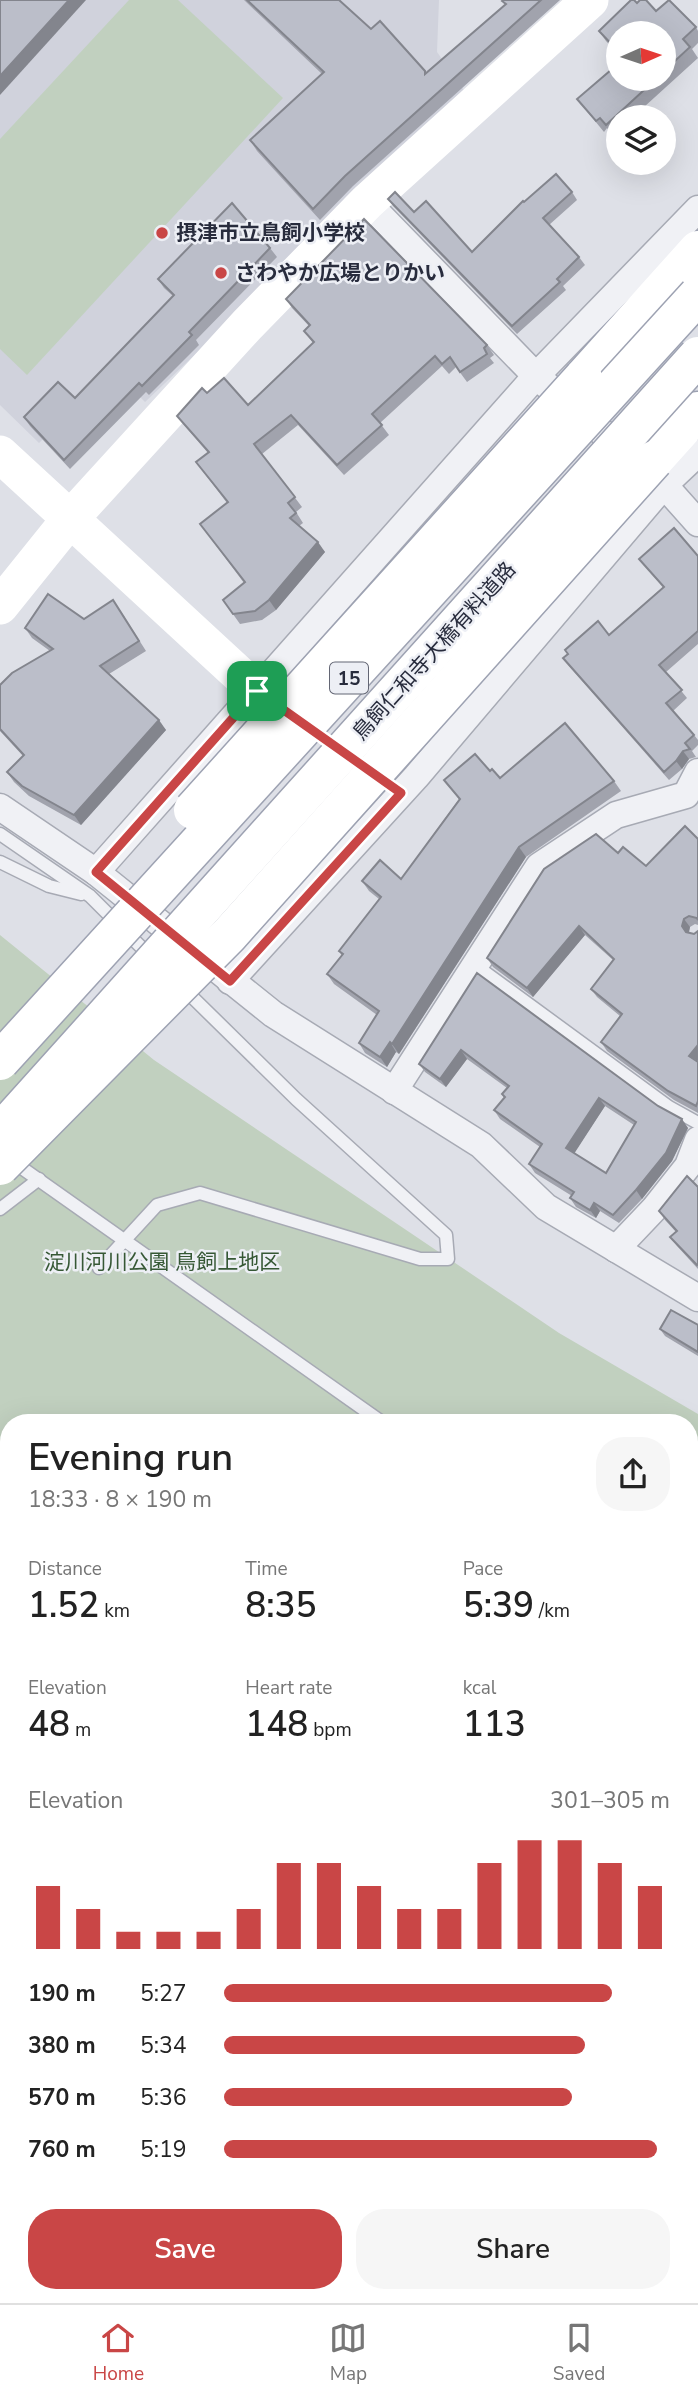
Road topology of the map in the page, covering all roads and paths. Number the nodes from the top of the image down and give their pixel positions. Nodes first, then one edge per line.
1 (590, 0) edge
2 (367, 202) junction
3 (698, 209) edge
4 (698, 250) edge
5 (698, 295) edge
6 (698, 356) edge
7 (536, 376) junction
8 (698, 411) edge
9 (698, 453) edge
10 (0, 454) edge
11 (659, 472) junction
12 (69, 519) junction
13 (698, 523) edge
14 (0, 606) edge
15 (257, 691) junction
16 (698, 772) edge
17 (401, 793) junction
18 (0, 807) edge
19 (0, 834) edge
20 (0, 862) edge
21 (93, 884) junction
22 (475, 965) junction
23 (230, 981) junction
24 (0, 1032) edge
25 (0, 1061) edge
26 (394, 1091) junction
27 (698, 1123) edge
28 (0, 1133) edge
29 (698, 1140) edge
30 (0, 1153) edge
31 (0, 1167) edge
32 (39, 1179) junction
33 (0, 1209) edge
34 (123, 1240) junction
35 (616, 1249) junction
36 (100, 1268) dead end
37 (698, 1298) edge
38 (370, 1414) edge

1 - 2 street
2 - 7 street
2 - 12 street
3 - 7 street
4 - 24 main road, bridge
5 - 25 main road, 鳥飼仁和寺大橋有料道路 / 15, bridge
6 - 28 main road, 鳥飼仁和寺大橋有料道路 / 15, bridge
7 - 11 street
7 - 15 street
8 - 11 main road
9 - 11 street
10 - 12 street
11 - 13 street
11 - 17 street
11 - 31 main road, bridge
12 - 14 street
12 - 15 street
15 - 17 street
15 - 21 street
16 - 22 street
17 - 23 street
18 - 21 street
19 - 21 lane
20 - 21 lane
21 - 23 street
21 - 34 lane
22 - 26 street
22 - 27 lane
23 - 26 street
26 - 35 street
29 - 35 street
30 - 32 lane
32 - 33 lane
32 - 34 lane
34 - 36 lane
34 - 38 lane
35 - 37 street

